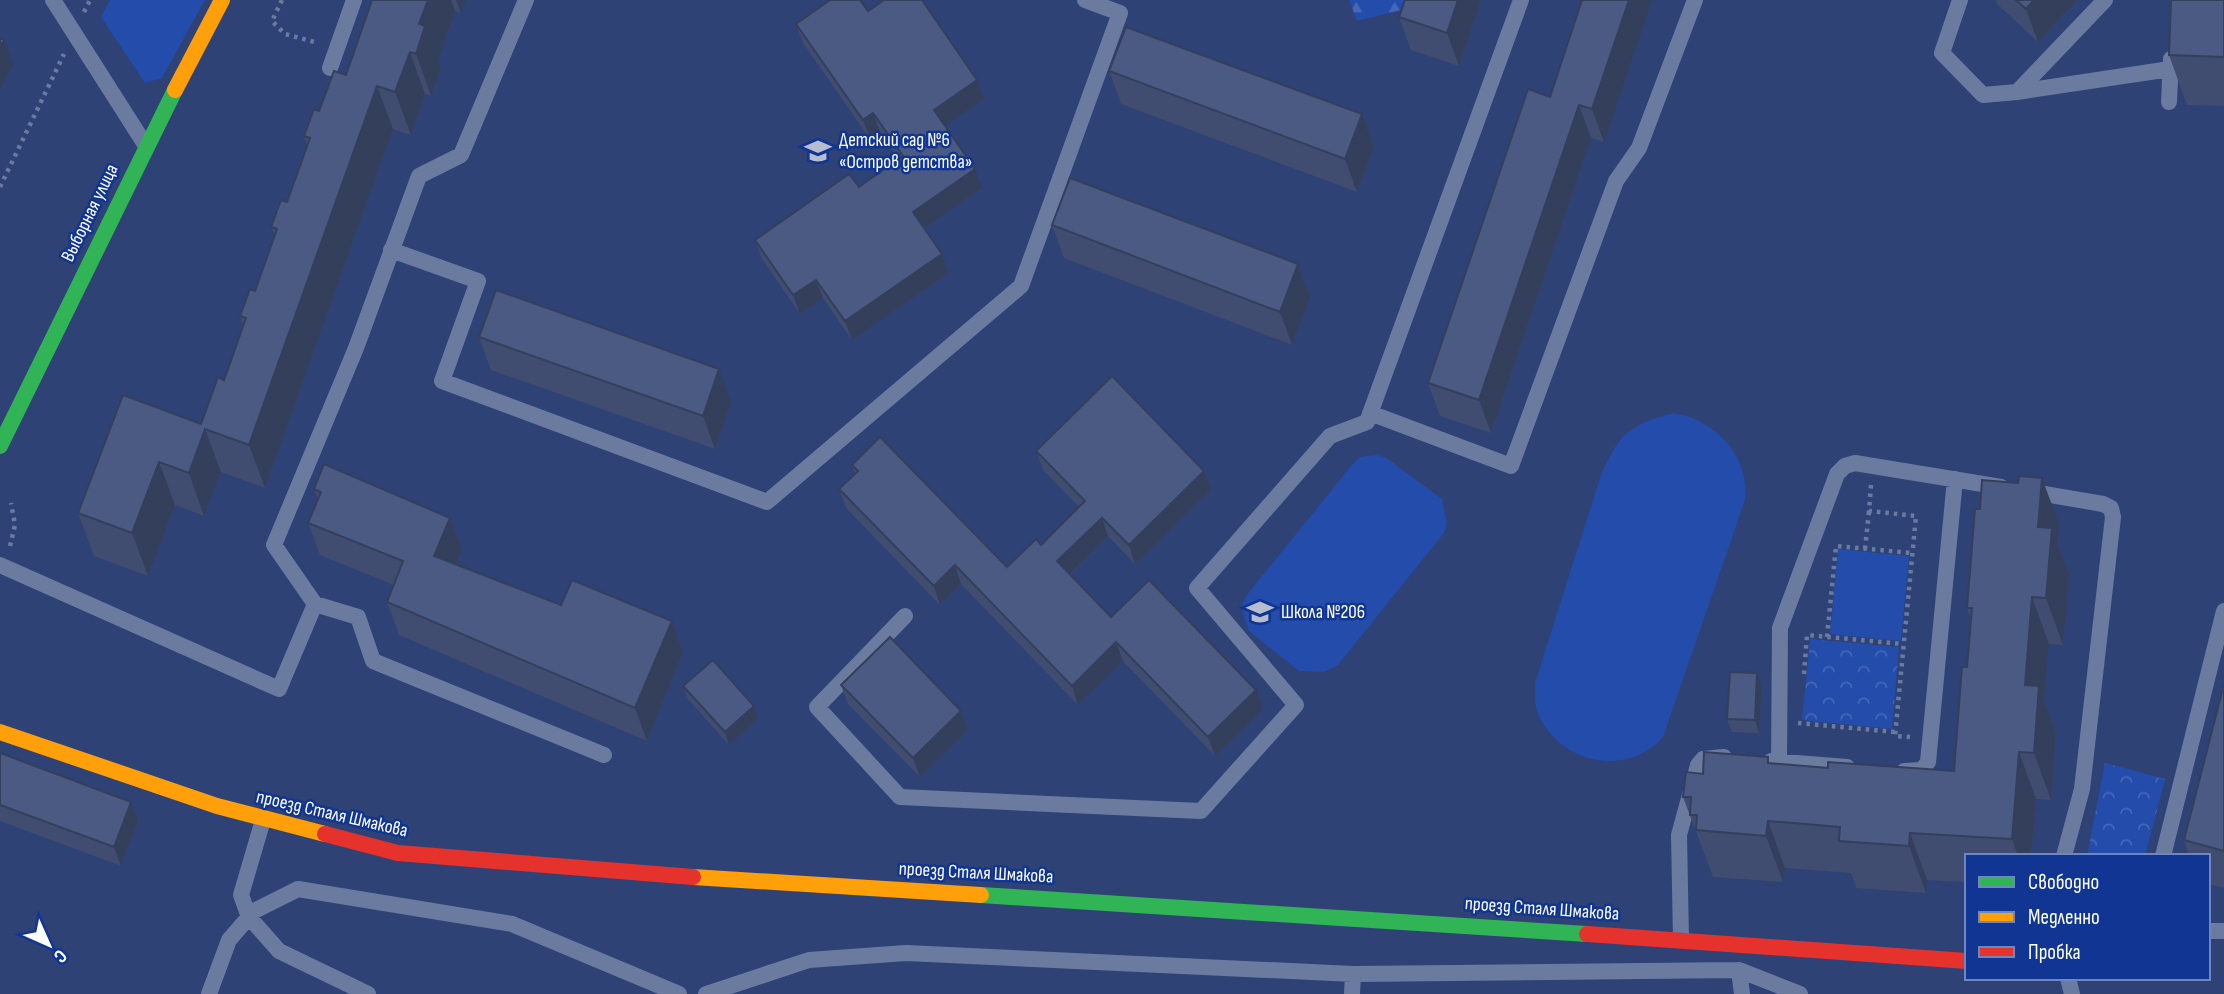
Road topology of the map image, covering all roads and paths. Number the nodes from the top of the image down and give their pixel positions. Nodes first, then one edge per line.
1 (53, 0) edge
2 (90, 0) edge
3 (222, 0) edge
4 (282, 0) edge
5 (354, 0) edge
6 (526, 0) edge
7 (1085, 0) edge
8 (1521, 0) edge
9 (1695, 0) edge
10 (1960, 0) edge
11 (2105, 0) edge
12 (74, 33) junction
13 (2171, 41) edge
14 (336, 49) junction
15 (330, 68) dead end
16 (2171, 69) junction
17 (2017, 92) junction
18 (2169, 102) edge
19 (146, 146) junction
20 (0, 187) edge
21 (391, 250) junction
22 (1370, 414) junction
23 (6, 421) edge
24 (0, 446) edge
25 (1873, 466) junction
26 (1955, 479) junction
27 (11, 503) dead end
28 (1869, 511) junction
29 (1865, 549) junction
30 (1912, 554) junction
31 (2, 566) edge
32 (315, 604) junction
33 (2224, 611) edge
34 (905, 616) dead end
35 (1827, 637) junction
36 (1903, 644) junction
37 (1802, 685) dead end
38 (1800, 711) dead end
39 (1779, 721) junction
40 (1799, 723) junction
41 (0, 732) edge
42 (1895, 732) junction
43 (1930, 739) junction
44 (604, 755) dead end
45 (1779, 762) junction
46 (1860, 768) edge
47 (1886, 770) edge
48 (263, 820) junction
49 (2065, 854) edge
50 (2163, 854) edge
51 (249, 917) junction
52 (1681, 940) junction
53 (1965, 961) edge
54 (1740, 970) junction
55 (1353, 974) junction
56 (209, 994) edge
57 (368, 994) edge
58 (679, 994) edge
59 (706, 994) edge
60 (1352, 994) edge
61 (1742, 994) edge
62 (1800, 994) edge

1 - 12 lane
2 - 12 path
3 - 19 street, Выборная улица
4 - 14 path
5 - 14 lane
6 - 21 lane
7 - 21 lane
8 - 22 lane
9 - 22 lane
10 - 17 lane
11 - 17 lane
12 - 19 lane
12 - 20 path
13 - 16 lane
14 - 15 lane
16 - 17 lane
16 - 18 lane
19 - 23 street, Выборная улица
21 - 32 lane
22 - 34 lane
23 - 24 street, Выборная улица
25 - 26 lane
25 - 28 path
25 - 39 lane
26 - 43 lane
26 - 49 lane
27 - 31 path
28 - 29 path
28 - 30 path
29 - 30 path
29 - 35 path
30 - 36 path
31 - 32 lane
32 - 44 lane
33 - 50 lane
35 - 36 path
35 - 37 path
36 - 42 path
38 - 40 path
39 - 40 path
39 - 45 lane
40 - 42 path
41 - 48 street, проезд Сталя Шмакова
42 - 43 path
43 - 47 lane
45 - 46 lane
45 - 52 lane
48 - 51 lane
48 - 52 street, проезд Сталя Шмакова
51 - 56 lane
51 - 57 lane
51 - 58 lane
52 - 53 street, проезд Сталя Шмакова
54 - 55 lane
54 - 61 lane
54 - 62 lane
55 - 59 lane
55 - 60 lane

